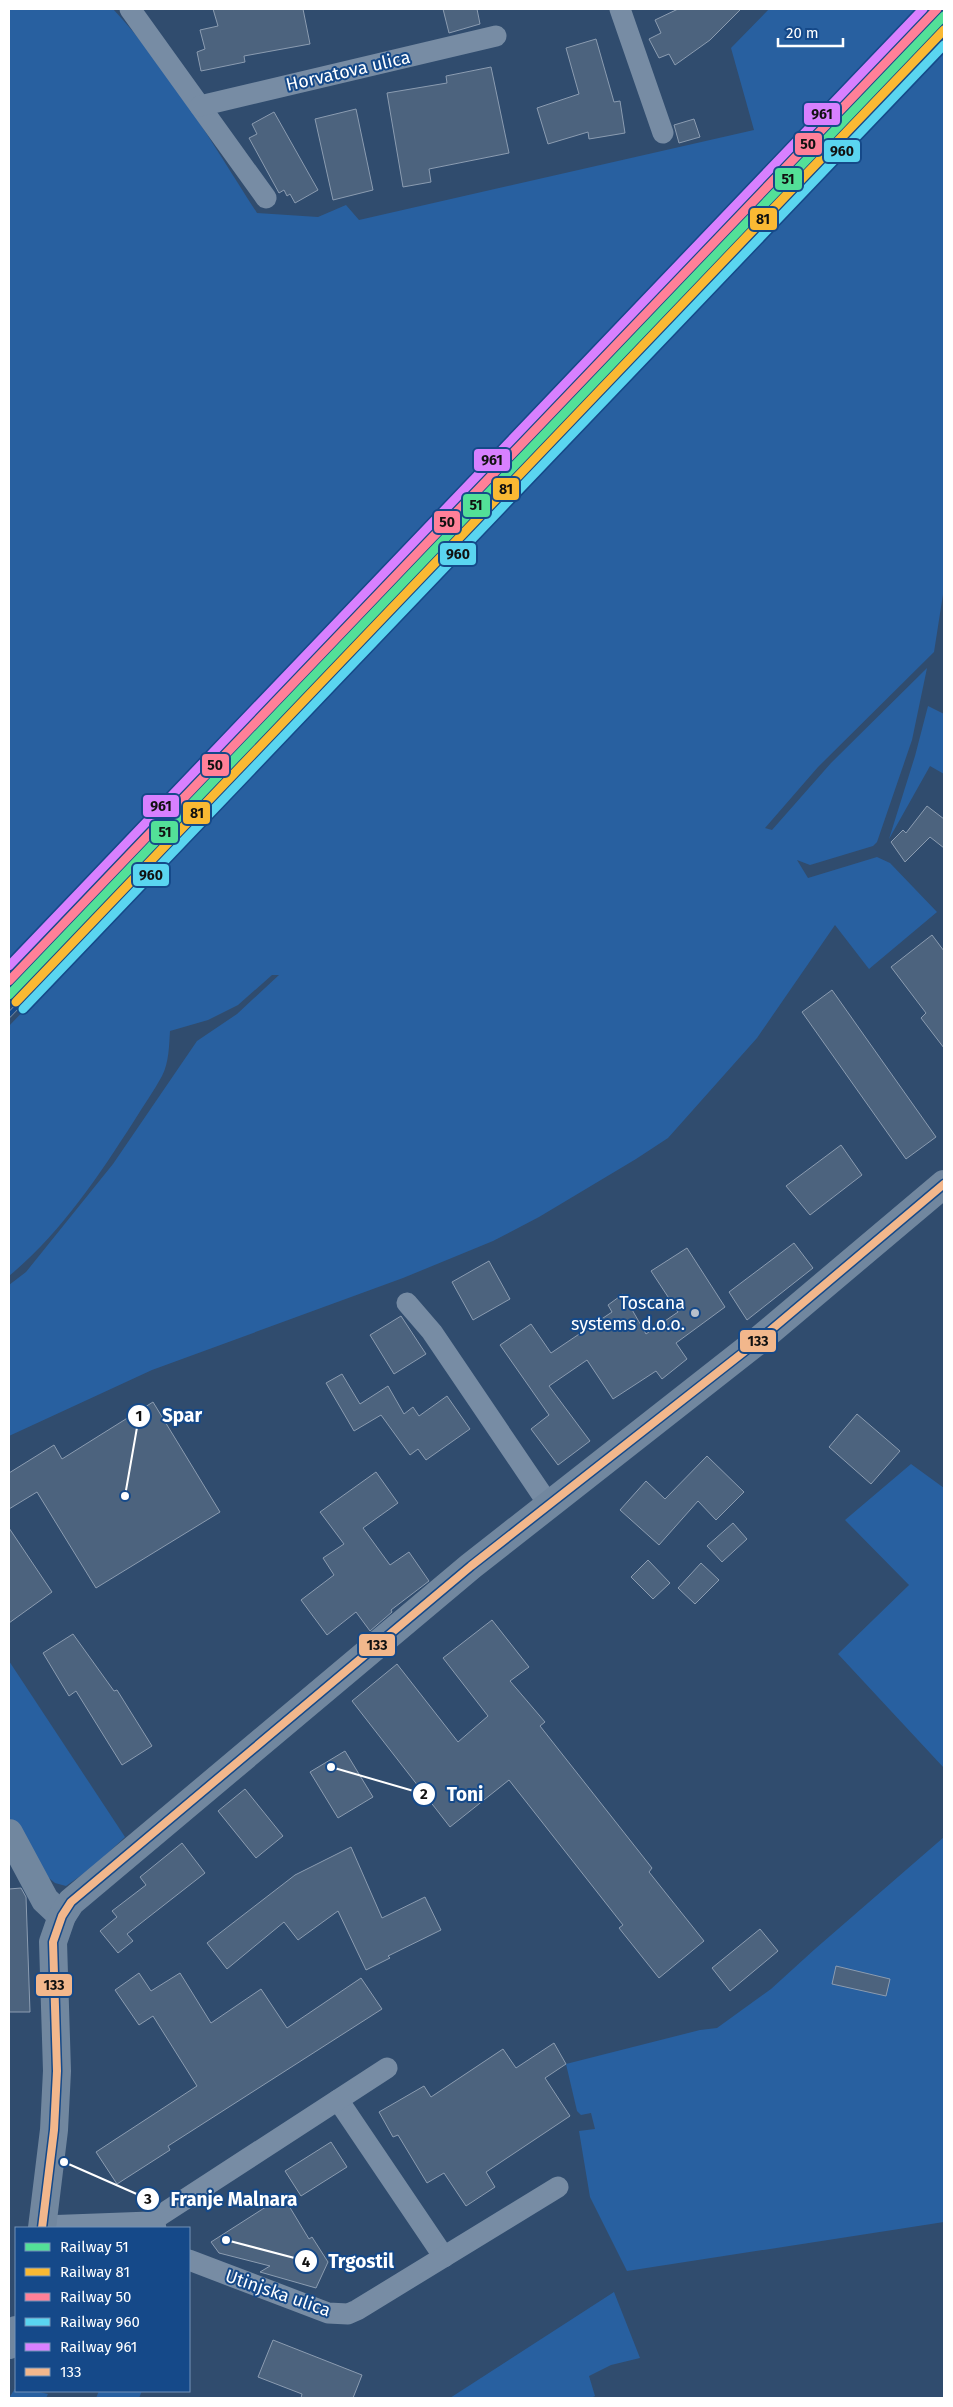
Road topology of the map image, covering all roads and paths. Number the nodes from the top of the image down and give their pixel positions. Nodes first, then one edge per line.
1 (130, 9) edge
2 (620, 9) edge
3 (496, 36) dead end
4 (200, 106) junction
5 (663, 133) dead end
6 (266, 198) dead end
7 (944, 1184) edge
8 (406, 1303) dead end
9 (549, 1506) junction
10 (9, 1833) edge
11 (62, 1916) junction
12 (386, 2068) dead end
13 (338, 2100) junction
14 (558, 2187) dead end
15 (153, 2225) edge
16 (42, 2227) edge
17 (444, 2257) junction
18 (190, 2260) edge
19 (15, 2332) edge
20 (9, 2345) edge

1 - 4 street
2 - 5 street
3 - 4 street, Horvatova ulica
4 - 6 street
7 - 9 street
8 - 9 street
9 - 11 street
10 - 11 street
11 - 16 street
12 - 13 street
13 - 15 street
13 - 17 street
14 - 17 street, Utinjska ulica
15 - 16 street
17 - 18 street, Utinjska ulica
19 - 20 street

